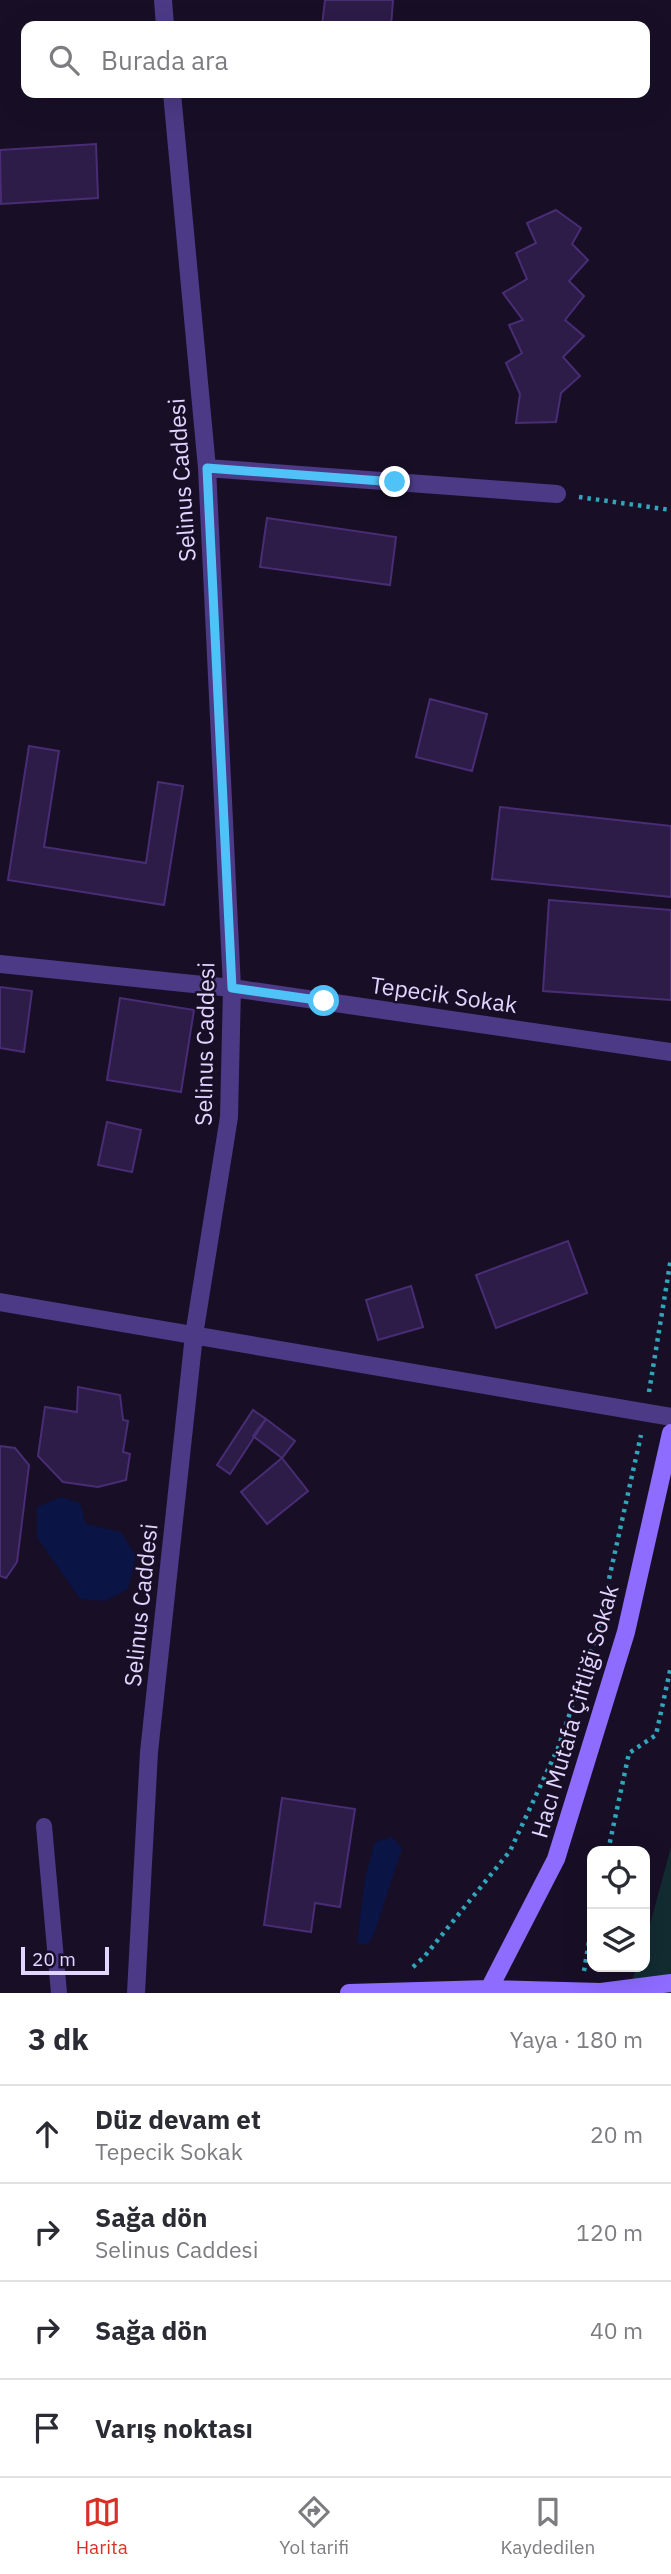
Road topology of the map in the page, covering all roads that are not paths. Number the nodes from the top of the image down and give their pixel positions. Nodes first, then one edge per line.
1 (163, 0) edge
2 (165, 21) edge
3 (172, 98) edge
4 (207, 468) junction
5 (557, 494) road end
6 (0, 964) edge
7 (232, 988) junction
8 (671, 1052) edge
9 (0, 1302) edge
10 (194, 1335) junction
11 (671, 1417) edge
12 (671, 1433) edge
13 (44, 1826) dead end
14 (671, 1983) edge
15 (489, 1989) junction
16 (601, 1992) edge
17 (59, 1993) edge
18 (136, 1993) edge
19 (349, 1993) edge

1 - 2 street
3 - 4 street, Selinus Caddesi
4 - 5 street
4 - 7 street, Selinus Caddesi
6 - 7 street, Tepecik Sokak
7 - 8 street, Tepecik Sokak
7 - 10 street, Selinus Caddesi
9 - 10 street
10 - 11 street
10 - 18 street, Selinus Caddesi
12 - 15 street, Hacı Mutafa Çiftliği Sokak
13 - 17 lane
14 - 16 street
15 - 16 street
15 - 19 street

